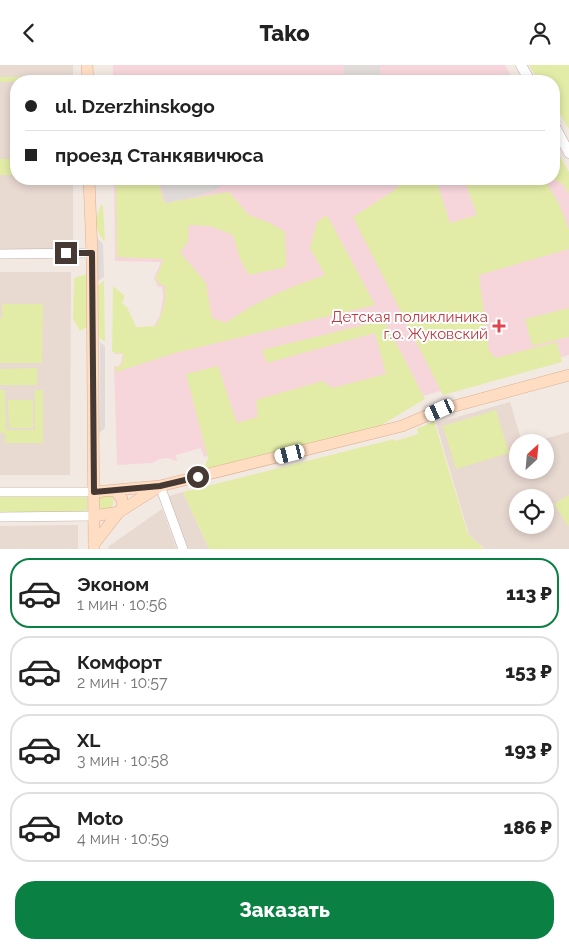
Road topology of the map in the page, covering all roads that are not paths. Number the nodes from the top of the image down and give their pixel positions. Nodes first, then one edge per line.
1 (560, 136) edge
2 (569, 153) edge
3 (89, 185) edge
4 (92, 253) junction
5 (0, 254) edge
6 (569, 375) edge
7 (160, 486) junction
8 (115, 491) junction
9 (0, 492) edge
10 (94, 492) junction
11 (119, 512) junction
12 (94, 516) junction
13 (0, 517) edge
14 (94, 546) edge
15 (183, 549) edge

1 - 2 street
3 - 4 main road
4 - 5 street
4 - 10 main road
6 - 7 main road
7 - 8 main road
7 - 11 main road
7 - 15 street
8 - 10 main road
8 - 11 main road
9 - 10 street
10 - 12 main road
11 - 12 main road
11 - 14 main road
12 - 13 street
12 - 14 main road

